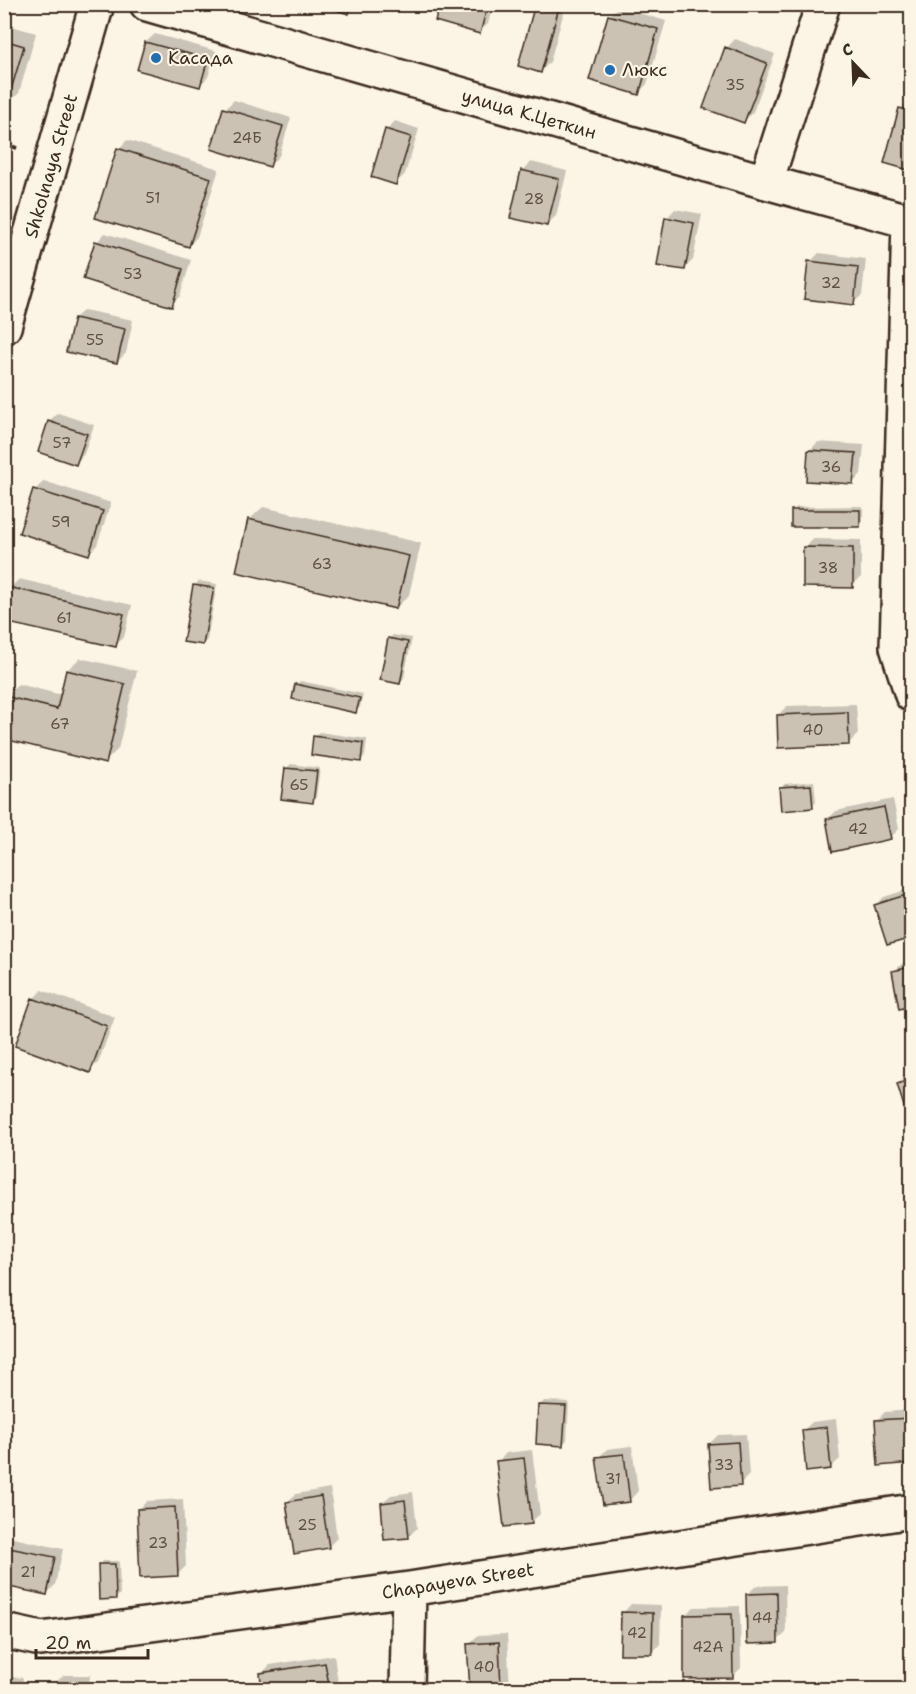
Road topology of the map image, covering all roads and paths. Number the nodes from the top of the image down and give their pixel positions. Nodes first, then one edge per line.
1 (97, 4) edge
2 (147, 4) edge
3 (823, 4) edge
4 (766, 182) junction
5 (910, 221) edge
6 (4, 327) edge
7 (912, 695) edge
8 (912, 1511) edge
9 (409, 1589) junction
10 (4, 1631) edge
11 (407, 1689) edge

1 - 6 street, Shkolnaya Street
2 - 4 street, улица К.Цеткин
3 - 4 street
4 - 5 street, улица К.Цеткин
5 - 7 street
8 - 9 street, Chapayeva Street
9 - 10 street, Chapayeva Street
9 - 11 street

